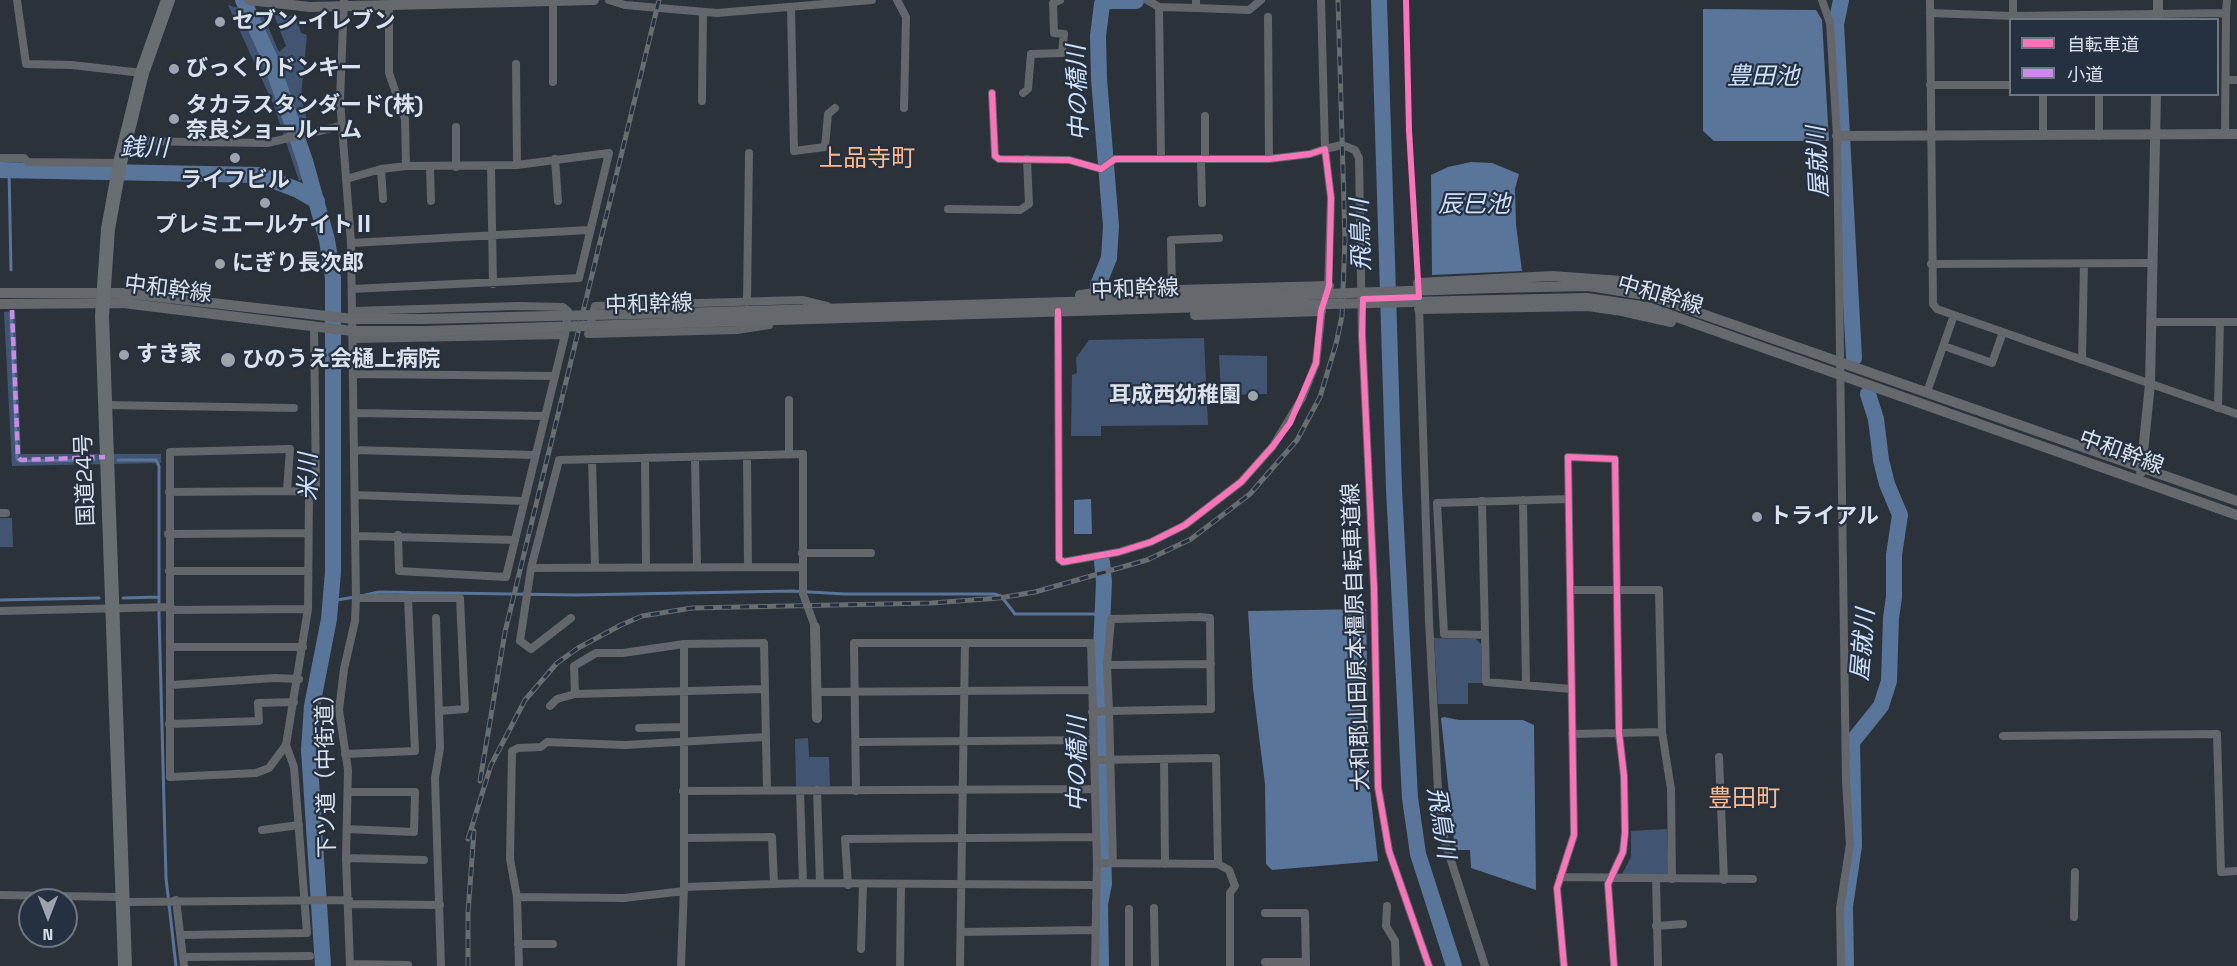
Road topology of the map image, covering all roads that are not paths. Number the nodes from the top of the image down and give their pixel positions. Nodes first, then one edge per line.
1 (17, 0) edge
2 (168, 0) edge
3 (594, 0) edge
4 (609, 0) edge
5 (872, 0) edge
6 (897, 0) edge
7 (1060, 0) edge
8 (1147, 0) edge
9 (1261, 0) edge
10 (1321, 0) edge
11 (1822, 0) edge
12 (1930, 0) edge
13 (2013, 0) edge
14 (2158, 0) edge
15 (2227, 0) edge
16 (254, 1) edge
17 (553, 1) edge
18 (570, 1) edge
19 (343, 3) edge
20 (1196, 4) edge
21 (389, 6) junction
22 (1159, 7) junction
23 (791, 8) junction
24 (703, 12) junction
25 (1930, 13) junction
26 (2226, 13) junction
27 (2013, 16) junction
28 (2158, 16) edge
29 (1268, 17) dead end
30 (2098, 17) edge
31 (516, 64) dead end
32 (142, 73) junction
33 (2226, 80) junction
34 (2237, 80) edge
35 (553, 82) dead end
36 (1930, 85) junction
37 (2009, 85) edge
38 (992, 93) dead end
39 (1023, 93) dead end
40 (2043, 96) edge
41 (2099, 96) edge
42 (2156, 96) edge
43 (702, 101) dead end
44 (835, 108) dead end
45 (904, 108) dead end
46 (1205, 116) dead end
47 (341, 126) junction
48 (456, 127) dead end
49 (2225, 134) junction
50 (2237, 134) edge
51 (2043, 135) junction
52 (2156, 135) junction
53 (1837, 136) junction
54 (1930, 136) junction
55 (2099, 136) junction
56 (126, 141) junction
57 (1325, 148) junction
58 (749, 153) dead end
59 (0, 158) edge
60 (1161, 158) junction
61 (555, 159) junction
62 (1026, 159) junction
63 (1203, 159) junction
64 (1269, 159) junction
65 (120, 164) junction
66 (517, 165) junction
67 (406, 166) junction
68 (430, 167) junction
69 (456, 167) junction
70 (491, 167) junction
71 (381, 169) junction
72 (346, 179) junction
73 (383, 199) dead end
74 (431, 201) dead end
75 (558, 201) dead end
76 (1202, 203) dead end
77 (948, 209) dead end
78 (589, 230) junction
79 (492, 236) junction
80 (1219, 238) dead end
81 (351, 243) junction
82 (2153, 263) junction
83 (1931, 264) junction
84 (2084, 264) junction
85 (1418, 283) dead end
86 (493, 284) junction
87 (1329, 286) junction
88 (352, 289) junction
89 (1172, 290) junction
90 (0, 293) edge
91 (1494, 294) junction
92 (103, 297) junction
93 (1419, 297) joint
94 (1363, 299) junction
95 (747, 302) junction
96 (1044, 302) junction
97 (1207, 303) junction
98 (0, 304) edge
99 (835, 307) junction
100 (1419, 309) junction
101 (1058, 311) junction
102 (1321, 311) junction
103 (1954, 315) junction
104 (351, 316) junction
105 (678, 318) junction
106 (806, 319) junction
107 (1717, 320) junction
108 (2151, 322) junction
109 (2220, 322) junction
110 (2237, 322) edge
111 (315, 323) junction
112 (1692, 324) junction
113 (2003, 332) junction
114 (350, 334) junction
115 (565, 335) junction
116 (1944, 346) junction
117 (2082, 360) junction
118 (1840, 361) junction
119 (354, 374) junction
120 (1840, 375) junction
121 (555, 376) junction
122 (2150, 384) junction
123 (1928, 392) junction
124 (789, 400) dead end
125 (103, 405) junction
126 (294, 408) dead end
127 (2218, 408) junction
128 (354, 413) junction
129 (2237, 414) edge
130 (545, 416) junction
131 (354, 450) junction
132 (789, 454) junction
133 (535, 455) junction
134 (747, 456) junction
135 (695, 458) junction
136 (592, 459) junction
137 (645, 459) junction
138 (2142, 468) junction
139 (2139, 480) junction
140 (287, 491) junction
141 (168, 492) junction
142 (309, 492) junction
143 (355, 495) junction
144 (1568, 499) junction
145 (1523, 500) junction
146 (524, 501) junction
147 (1482, 501) junction
148 (2237, 501) edge
149 (2237, 515) edge
150 (308, 533) junction
151 (168, 534) junction
152 (398, 535) junction
153 (356, 536) junction
154 (515, 540) junction
155 (802, 553) junction
156 (871, 553) dead end
157 (595, 567) junction
158 (646, 567) junction
159 (697, 567) junction
160 (748, 567) junction
161 (802, 567) junction
162 (531, 568) junction
163 (169, 571) junction
164 (308, 571) junction
165 (1617, 589) junction
166 (1570, 590) junction
167 (356, 598) junction
168 (408, 598) junction
169 (112, 608) junction
170 (171, 609) junction
171 (308, 609) junction
172 (0, 611) edge
173 (436, 618) dead end
174 (571, 618) dead end
175 (815, 627) joint
176 (1485, 635) junction
177 (965, 643) junction
178 (684, 644) junction
179 (303, 646) junction
180 (171, 647) junction
181 (1211, 664) junction
182 (1107, 665) junction
183 (298, 679) junction
184 (171, 686) junction
185 (1526, 686) junction
186 (764, 689) junction
187 (1571, 689) junction
188 (1092, 690) junction
189 (964, 691) junction
190 (684, 692) junction
191 (817, 692) junction
192 (855, 693) junction
193 (575, 694) junction
194 (294, 702) junction
195 (550, 705) dead end
196 (439, 711) junction
197 (1100, 712) junction
198 (817, 718) dead end
199 (169, 724) junction
200 (683, 727) junction
201 (639, 728) dead end
202 (1662, 732) junction
203 (1619, 733) junction
204 (1572, 734) junction
205 (2003, 736) dead end
206 (765, 737) junction
207 (683, 740) junction
208 (963, 740) junction
209 (1094, 740) junction
210 (856, 742) junction
211 (286, 745) junction
212 (345, 754) junction
213 (1719, 757) dead end
214 (1164, 759) junction
215 (1096, 760) junction
216 (1109, 760) junction
217 (963, 789) junction
218 (1094, 789) junction
219 (683, 790) junction
220 (767, 790) junction
221 (817, 790) junction
222 (856, 790) junction
223 (800, 791) junction
224 (348, 792) junction
225 (299, 825) junction
226 (347, 829) junction
227 (262, 830) dead end
228 (1096, 837) junction
229 (684, 838) junction
230 (803, 838) junction
231 (818, 838) junction
232 (962, 838) junction
233 (346, 858) junction
234 (424, 860) dead end
235 (1098, 863) junction
236 (1111, 863) junction
237 (1165, 864) junction
238 (1218, 864) junction
239 (2237, 871) edge
240 (2075, 872) dead end
241 (1560, 877) junction
242 (1611, 878) junction
243 (1656, 879) junction
244 (1672, 879) junction
245 (1753, 879) dead end
246 (1724, 880) junction
247 (803, 883) junction
248 (774, 884) junction
249 (820, 884) junction
250 (848, 885) junction
251 (862, 885) junction
252 (901, 885) junction
253 (963, 885) junction
254 (1095, 885) junction
255 (684, 889) junction
256 (0, 895) edge
257 (517, 897) junction
258 (122, 900) junction
259 (308, 900) junction
260 (174, 901) junction
261 (349, 902) junction
262 (440, 905) junction
263 (1387, 906) dead end
264 (1154, 908) dead end
265 (1129, 909) dead end
266 (1265, 913) dead end
267 (2074, 917) dead end
268 (1683, 924) dead end
269 (1656, 926) junction
270 (1095, 930) junction
271 (961, 932) junction
272 (182, 935) junction
273 (518, 944) junction
274 (553, 944) dead end
275 (861, 949) dead end
276 (310, 956) dead end
277 (184, 957) junction
278 (1265, 962) dead end
279 (1306, 964) edge
280 (350, 965) edge
281 (408, 965) edge
282 (125, 966) edge
283 (184, 966) edge
284 (441, 966) edge
285 (519, 966) edge
286 (681, 966) edge
287 (900, 966) edge
288 (960, 966) edge
289 (1095, 966) edge
290 (1129, 966) edge
291 (1155, 966) edge
292 (1230, 966) edge
293 (1396, 966) edge
294 (1430, 966) edge
295 (1485, 966) edge
296 (1564, 966) edge
297 (1614, 966) edge
298 (1658, 966) edge
299 (1841, 966) edge

1 - 32 street
2 - 32 highway, 国道24号
3 - 18 main road
4 - 24 street
5 - 23 street
6 - 45 street
7 - 39 street
8 - 22 street
9 - 20 street
10 - 57 street
11 - 53 street
12 - 25 street
13 - 27 street
14 - 28 main road
15 - 26 street
16 - 19 main road
17 - 18 main road
17 - 21 main road
17 - 35 street
19 - 21 main road
19 - 47 street, 下ツ道（中街道）
20 - 22 street
21 - 67 street
22 - 60 street
23 - 24 street
23 - 44 street
24 - 43 street
25 - 27 street
25 - 36 street
26 - 28 street
26 - 33 street
27 - 30 street
28 - 30 street
29 - 64 street
31 - 66 street
32 - 56 highway, 国道24号
33 - 34 street
33 - 49 street
36 - 37 street
36 - 54 street
38 - 62 street
40 - 51 street
41 - 55 street
42 - 52 main road
46 - 63 street
47 - 56 street
47 - 72 street, 下ツ道（中街道）
48 - 69 street
49 - 50 main road
49 - 52 main road
51 - 54 main road
51 - 55 main road
52 - 55 main road
52 - 82 main road
53 - 54 main road
53 - 118 street
54 - 83 street
56 - 65 highway, 国道24号
57 - 64 street
57 - 87 street
57 - 94 street, 大和郡山田原本橿原自転車道線
58 - 95 street
59 - 65 street
60 - 62 street
60 - 63 street
61 - 66 street
61 - 75 street
61 - 78 street
62 - 77 street
63 - 64 street
63 - 76 street
65 - 92 highway, 国道24号
66 - 70 street
67 - 68 street
67 - 71 street
68 - 69 street
68 - 74 street
69 - 70 street
70 - 79 street
71 - 72 street
71 - 73 street
72 - 81 street, 下ツ道（中街道）
78 - 79 street
78 - 86 street
79 - 81 street
79 - 86 street
80 - 89 street
81 - 88 street, 下ツ道（中街道）
82 - 84 street
82 - 108 main road
83 - 84 street
83 - 103 street
84 - 117 street
85 - 107 main road
86 - 88 street
87 - 89 main road
87 - 102 street
88 - 104 street, 下ツ道（中街道）
89 - 96 main road
90 - 92 main road, 中和幹線
91 - 97 main road, 中和幹線, bridge
91 - 107 main road, 中和幹線
91 - 112 main road, 中和幹線
92 - 98 main road, 中和幹線
92 - 111 main road, 中和幹線
92 - 125 highway, 国道24号
93 - 94 main road, bridge
93 - 100 street
94 - 294 street, 大和郡山田原本橿原自転車道線
95 - 99 street
95 - 106 street
96 - 97 main road, 中和幹線
96 - 99 main road, 中和幹線
97 - 101 main road, 中和幹線
99 - 105 main road, 中和幹線
100 - 112 main road
100 - 295 street
101 - 102 main road
101 - 102 street
101 - 106 main road, 中和幹線
103 - 113 street
103 - 116 street
104 - 105 main road, 中和幹線, bridge
104 - 111 main road, 中和幹線
104 - 114 street, 下ツ道（中街道）
104 - 115 street
105 - 106 main road, 中和幹線
105 - 114 main road, 中和幹線, bridge
107 - 118 main road, 中和幹線
108 - 109 street
108 - 122 main road
109 - 110 street
109 - 127 street
111 - 114 main road, 中和幹線
111 - 142 street
112 - 120 main road, 中和幹線
113 - 116 street
113 - 117 street
114 - 115 street
114 - 119 street, 下ツ道（中街道）
115 - 121 street
116 - 123 street
117 - 122 street
118 - 120 street
118 - 123 main road, 中和幹線
119 - 121 street
119 - 128 street, 下ツ道（中街道）
120 - 139 main road, 中和幹線
120 - 299 street
121 - 130 street
122 - 127 street
122 - 138 main road
123 - 138 main road, 中和幹線
124 - 132 street
125 - 126 street
125 - 169 highway, 国道24号
127 - 129 street
128 - 130 street
128 - 131 street, 下ツ道（中街道）
130 - 133 street
131 - 133 street
131 - 143 street, 下ツ道（中街道）
132 - 134 street
132 - 155 street
133 - 146 street
134 - 135 street
134 - 160 street
135 - 137 street
135 - 159 street
136 - 137 street
136 - 157 street
136 - 162 street
137 - 158 street
138 - 139 main road
138 - 148 main road, 中和幹線
139 - 149 main road, 中和幹線
140 - 141 street
140 - 141 street
140 - 142 street
141 - 151 street
142 - 150 street
143 - 146 street
143 - 153 street, 下ツ道（中街道）
144 - 145 street
144 - 165 street
144 - 166 street
145 - 147 street
145 - 185 street
146 - 154 street
147 - 176 street
147 - 176 street
150 - 151 street
150 - 164 street
151 - 163 street
152 - 153 street
152 - 154 street
152 - 154 street
153 - 167 street, 下ツ道（中街道）
155 - 156 street
155 - 161 street
157 - 158 street
157 - 162 street
158 - 159 street
159 - 160 street
160 - 161 street
161 - 175 street
162 - 174 street
163 - 164 street
163 - 170 street
164 - 171 street
165 - 166 street
165 - 202 street
165 - 203 street
166 - 187 street
167 - 168 street
167 - 212 street, 下ツ道（中街道）
168 - 196 street
168 - 212 street
169 - 170 street
169 - 172 street
169 - 258 highway, 国道24号
170 - 171 street
170 - 180 street
171 - 179 street
173 - 196 street
175 - 191 main road
176 - 185 street
177 - 188 street
177 - 189 street
177 - 192 street
178 - 186 street
178 - 190 street
178 - 193 street
179 - 180 street
179 - 183 street
180 - 184 street
181 - 182 street
181 - 182 street
181 - 197 street
182 - 197 street
183 - 184 street
183 - 194 street
184 - 199 street
185 - 187 street
186 - 190 street
186 - 206 street
187 - 204 street
188 - 189 street
188 - 197 street
189 - 192 street
189 - 208 street
190 - 193 street
190 - 200 street
191 - 192 street
191 - 198 main road
192 - 210 street
193 - 195 street
194 - 199 street
194 - 211 street
196 - 262 street
197 - 209 street
197 - 216 street
199 - 211 street
200 - 201 street
200 - 207 street
202 - 203 street
202 - 244 street
203 - 204 street
203 - 242 street
204 - 241 street
205 - 239 street
206 - 207 street
206 - 220 street
207 - 219 street
207 - 257 street
208 - 209 street
208 - 210 street
208 - 217 street
209 - 215 street
210 - 222 street
211 - 225 street
212 - 224 street, 下ツ道（中街道）
213 - 246 street
214 - 216 street
214 - 237 street
214 - 238 street
215 - 216 street
215 - 218 street
216 - 236 street
217 - 218 street
217 - 222 street
217 - 232 street
218 - 228 street
219 - 220 street
219 - 229 street
220 - 223 street
221 - 222 street
221 - 223 street
221 - 231 street
223 - 230 street
224 - 226 street, 下ツ道（中街道）
224 - 226 street
225 - 227 street
225 - 259 street
226 - 233 street, 下ツ道（中街道）
228 - 232 street
228 - 235 street
229 - 248 street
229 - 255 street
230 - 231 street
230 - 247 street
231 - 249 street
232 - 250 street
232 - 253 street
233 - 234 street
233 - 261 street, 下ツ道（中街道）
235 - 236 street
235 - 254 street
236 - 237 street
237 - 238 street
238 - 292 street
240 - 267 street
241 - 242 street
241 - 296 street
242 - 243 street
242 - 297 street
243 - 244 street
243 - 269 street
244 - 246 street
245 - 246 street
247 - 248 street
247 - 249 street
248 - 255 street
249 - 250 street
250 - 251 street
251 - 252 street
251 - 275 street
252 - 253 street
252 - 287 street
253 - 254 street
253 - 271 street
254 - 270 street
255 - 257 street
255 - 286 street
256 - 258 street
257 - 273 street
258 - 260 street
258 - 282 highway, 国道24号
259 - 260 street
259 - 261 street
259 - 272 street
260 - 272 street
261 - 262 street
261 - 280 street, 下ツ道（中街道）
262 - 284 street
263 - 293 street
264 - 291 street
265 - 290 street
266 - 279 street
268 - 269 street
269 - 298 street
270 - 271 street
270 - 289 street
271 - 288 street
272 - 277 street
273 - 274 street
273 - 285 street
276 - 277 street
277 - 283 street
278 - 279 street
280 - 281 street

